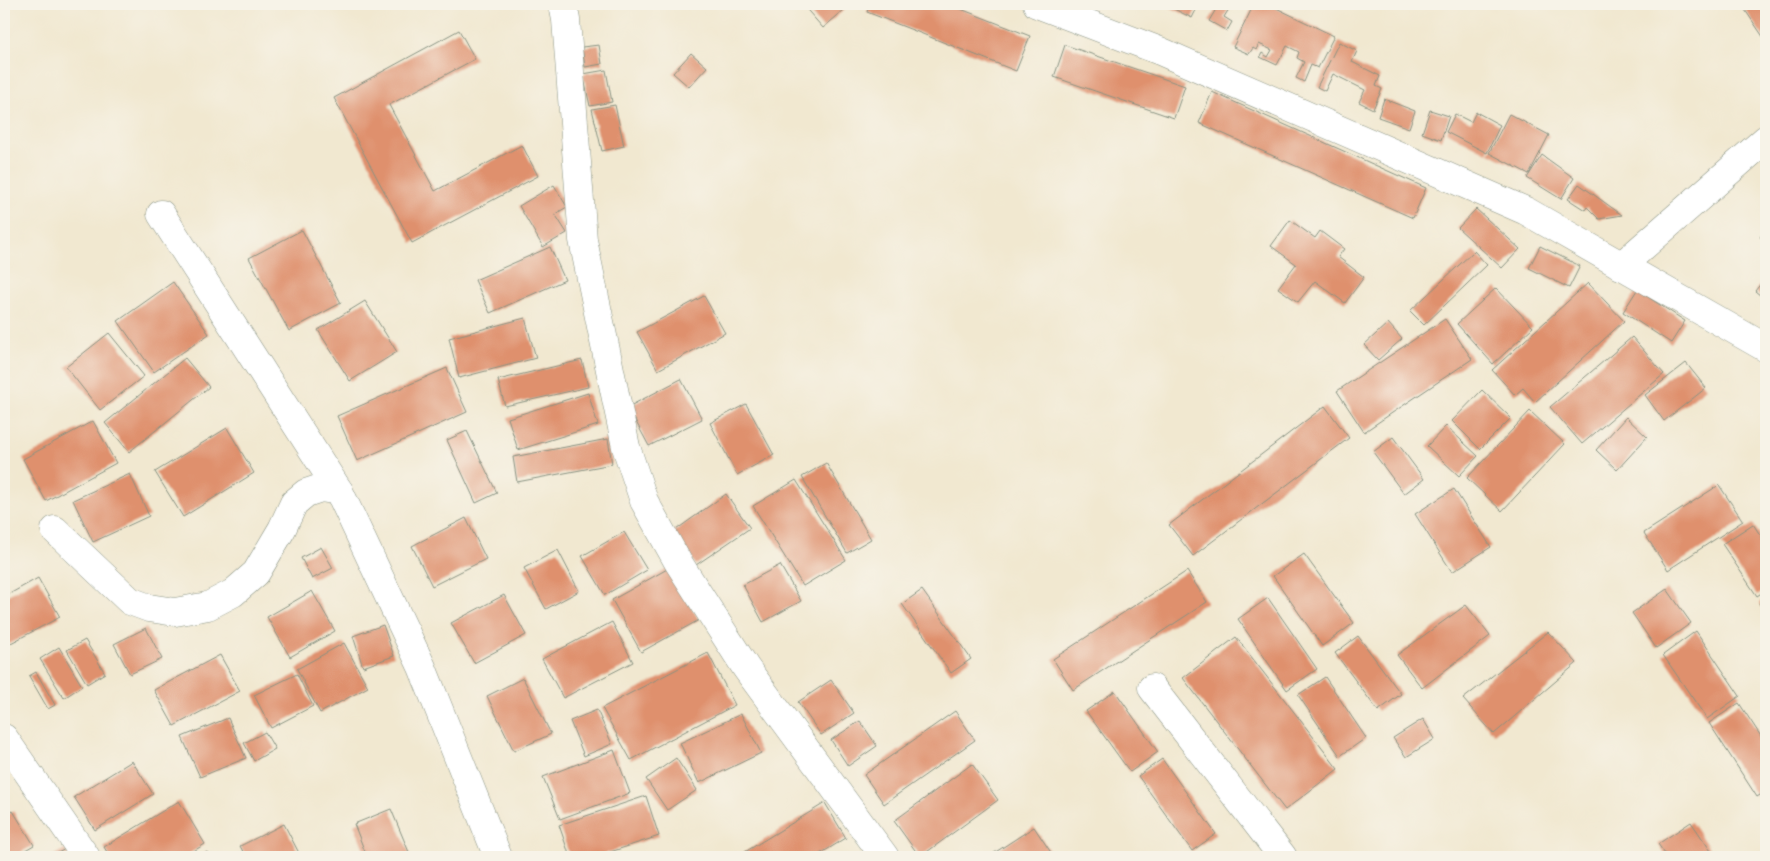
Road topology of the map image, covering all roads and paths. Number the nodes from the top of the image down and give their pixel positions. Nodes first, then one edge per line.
1 (563, 4) edge
2 (1036, 4) edge
3 (1766, 139) edge
4 (161, 214) dead end
5 (1621, 266) junction
6 (1766, 348) edge
7 (339, 491) junction
8 (55, 530) dead end
9 (1152, 688) dead end
10 (4, 738) edge
11 (86, 857) edge
12 (498, 857) edge
13 (885, 857) edge
14 (1283, 857) edge

1 - 13 street
2 - 5 street
3 - 5 street
4 - 7 street
5 - 6 street
7 - 8 street
7 - 12 street
9 - 14 street
10 - 11 street

